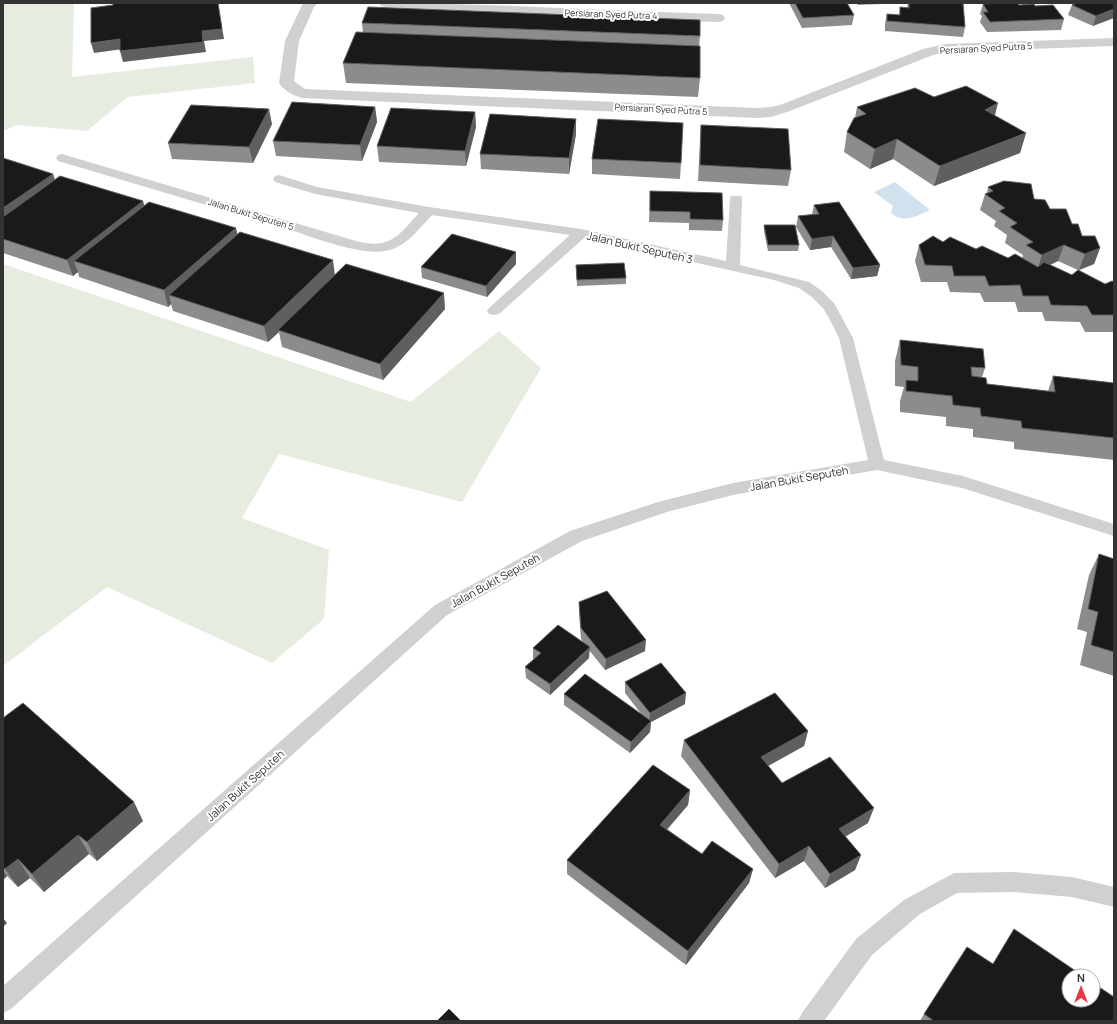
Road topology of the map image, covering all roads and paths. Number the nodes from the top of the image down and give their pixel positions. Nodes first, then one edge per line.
1 (311, 3) edge
2 (386, 3) edge
3 (609, 9) edge
4 (718, 18) dead end
5 (1114, 42) edge
6 (62, 158) dead end
7 (280, 179) dead end
8 (736, 199) dead end
9 (429, 211) junction
10 (581, 234) junction
11 (733, 267) junction
12 (494, 311) dead end
13 (877, 464) junction
14 (1114, 530) edge
15 (1114, 896) edge
16 (3, 1001) edge
17 (810, 1021) edge

1 - 5 street, Persiaran Syed Putra 5
2 - 3 street, Persiaran Syed Putra 4
3 - 4 street, Persiaran Syed Putra 4
6 - 9 lane, Jalan Bukit Seputeh 5
7 - 9 lane, Jalan Bukit Seputeh 3
8 - 11 lane
9 - 10 lane, Jalan Bukit Seputeh 3
10 - 11 lane, Jalan Bukit Seputeh 3
10 - 12 lane
11 - 13 lane, Jalan Bukit Seputeh 3
13 - 14 lane, Jalan Bukit Seputeh
13 - 16 lane, Jalan Bukit Seputeh
15 - 17 lane

